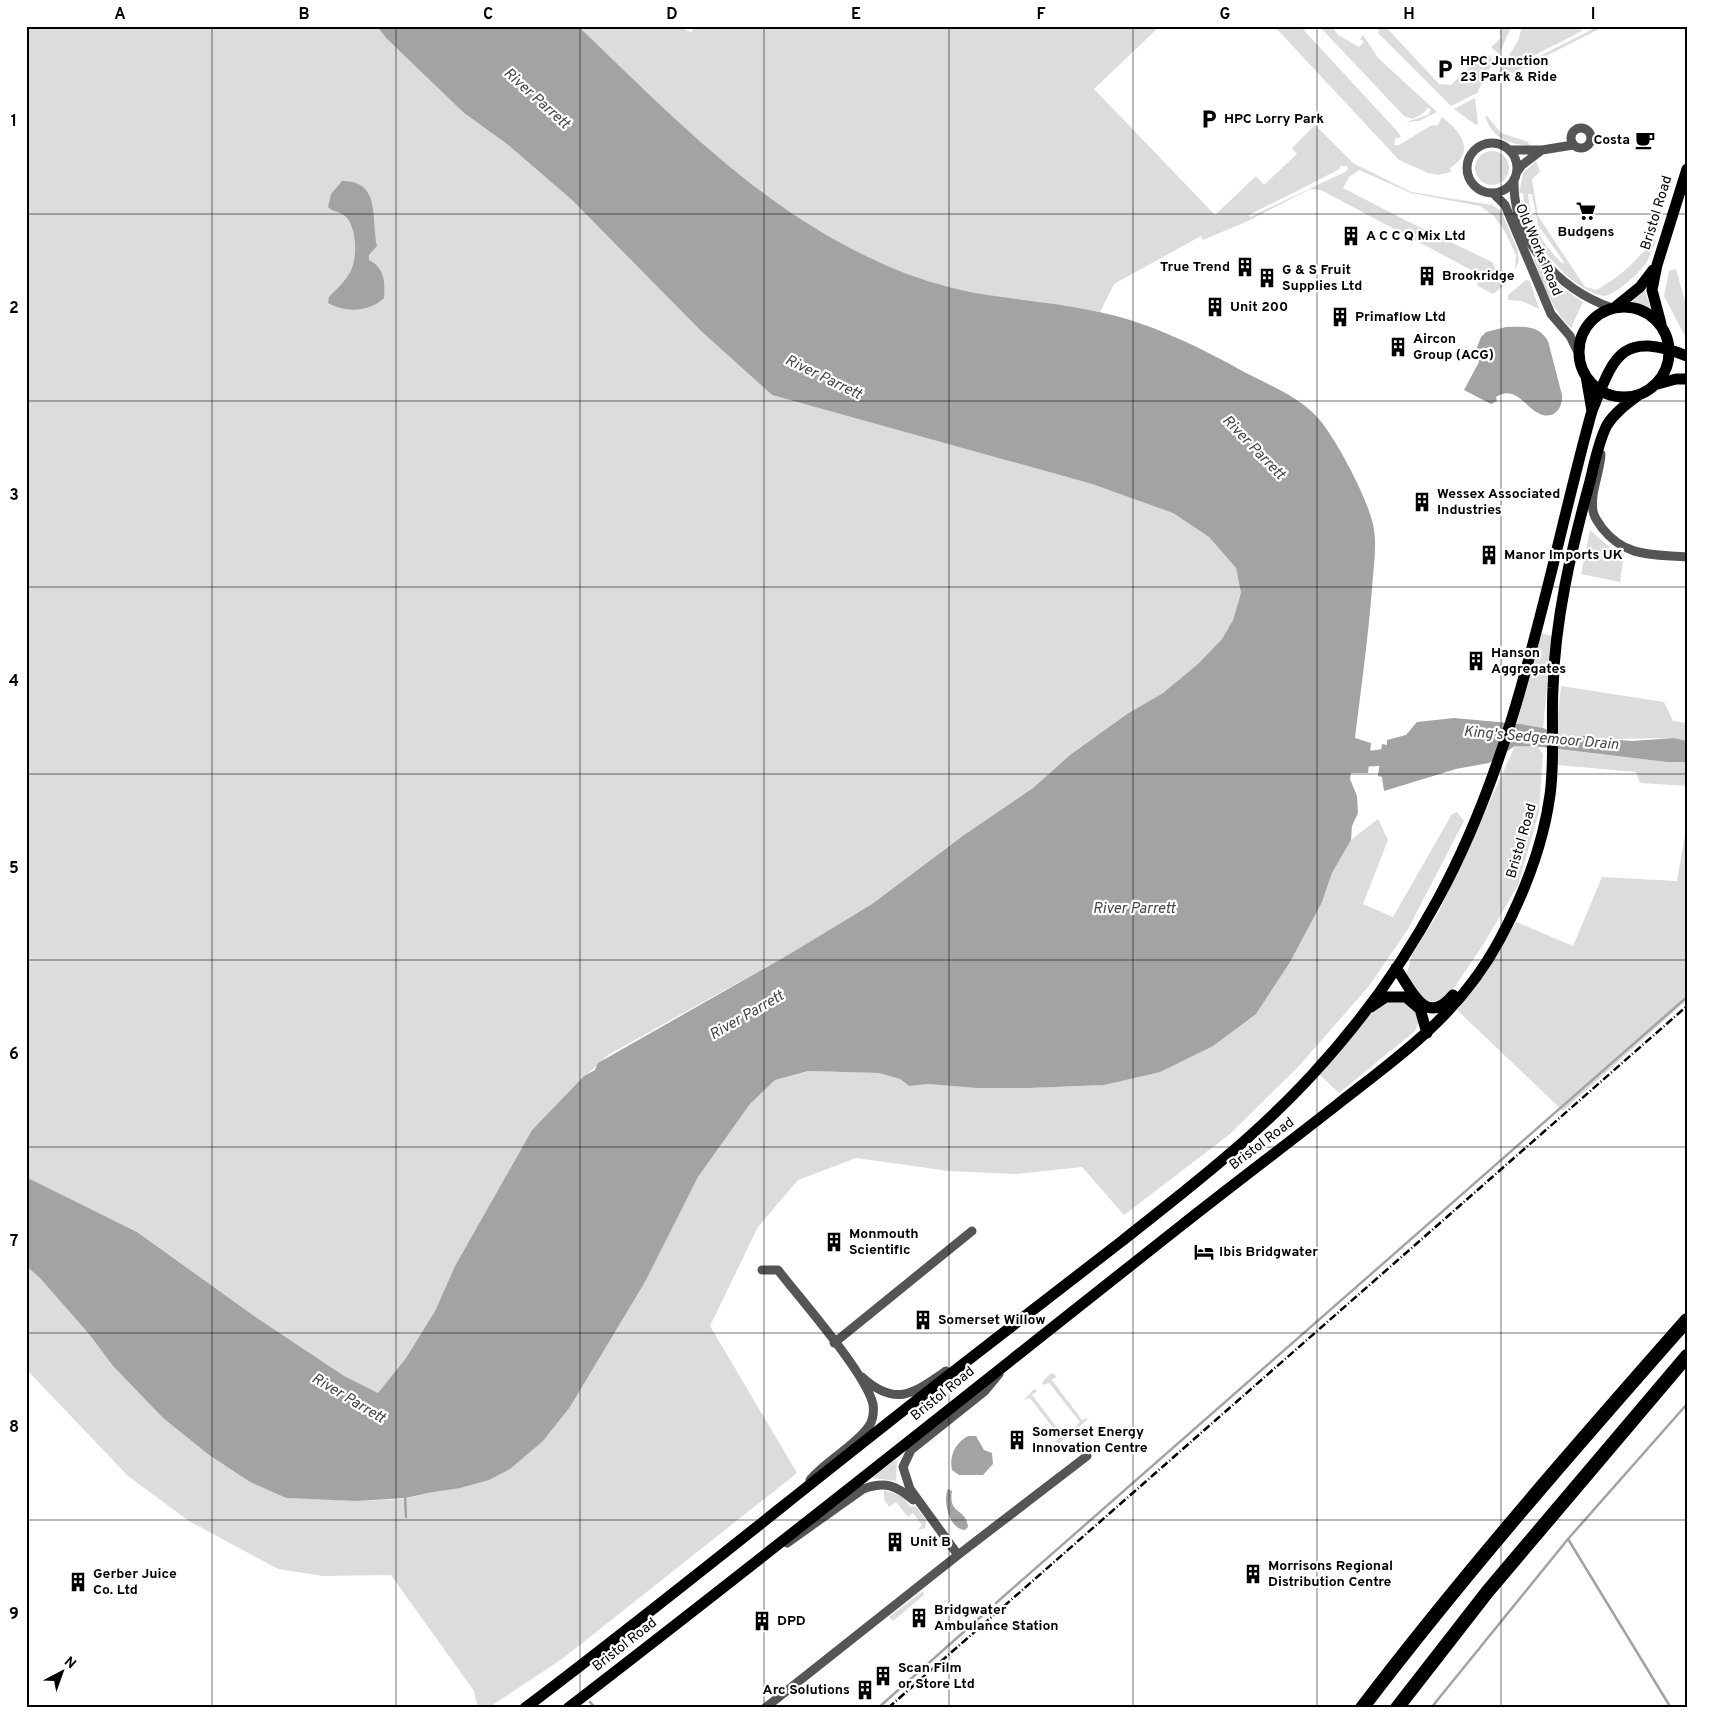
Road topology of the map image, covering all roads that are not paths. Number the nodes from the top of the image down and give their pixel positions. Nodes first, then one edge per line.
1 (1572, 141) dead end
2 (1509, 150) junction
3 (1542, 150) junction
4 (1687, 169) edge
5 (1516, 176) junction
6 (1493, 193) junction
7 (1657, 265) junction
8 (1613, 308) junction
9 (1664, 332) junction
10 (1669, 350) junction
11 (1579, 354) junction
12 (1687, 356) edge
13 (1586, 376) junction
14 (1687, 379) edge
15 (1653, 386) junction
16 (1601, 390) junction
17 (1640, 394) junction
18 (1592, 411) junction
19 (1601, 441) junction
20 (1687, 557) edge
21 (1500, 938) junction
22 (1396, 968) junction
23 (1367, 1009) junction
24 (1427, 1033) junction
25 (972, 1231) dead end
26 (762, 1270) dead end
27 (1687, 1320) edge
28 (834, 1342) junction
29 (976, 1354) junction
30 (1014, 1356) junction
31 (1687, 1356) edge
32 (854, 1370) junction
33 (1087, 1456) dead end
34 (802, 1490) junction
35 (923, 1508) junction
36 (958, 1555) junction
37 (734, 1578) junction
38 (525, 1708) edge
39 (568, 1708) edge
40 (765, 1708) edge
41 (1362, 1708) edge
42 (1397, 1708) edge

1 - 3 street
2 - 3 street
2 - 5 street
2 - 6 street
3 - 5 street
4 - 7 main road, Bristol Road
5 - 6 street
5 - 8 street, Old Works Road
6 - 11 street, Old Works Road
7 - 8 main road, Bristol Road
7 - 9 main road, Bristol Road
8 - 9 main road
8 - 11 main road, Bristol Road
9 - 10 main road, Bristol Road
9 - 12 main road
10 - 12 main road
10 - 15 main road
10 - 16 main road
11 - 13 main road, Bristol Road
13 - 16 main road
13 - 18 main road, Bristol Road
14 - 15 main road
15 - 17 main road, Bristol Road
16 - 17 main road
16 - 18 main road
17 - 19 main road, Bristol Road
18 - 22 main road, Bristol Road
19 - 20 street
19 - 21 main road, Bristol Road
21 - 22 main road
21 - 24 main road, Bristol Road
22 - 23 main road, Bristol Road
23 - 24 main road
23 - 29 main road, Bristol Road
24 - 30 main road, Bristol Road
25 - 28 street
26 - 28 street
27 - 41 highway
28 - 32 street
29 - 32 street
29 - 34 main road, Bristol Road
30 - 35 street
30 - 37 main road, Bristol Road
31 - 42 highway
32 - 34 street
33 - 36 street
34 - 38 main road, Bristol Road
35 - 36 street
35 - 37 street
36 - 40 street
37 - 39 main road, Bristol Road

